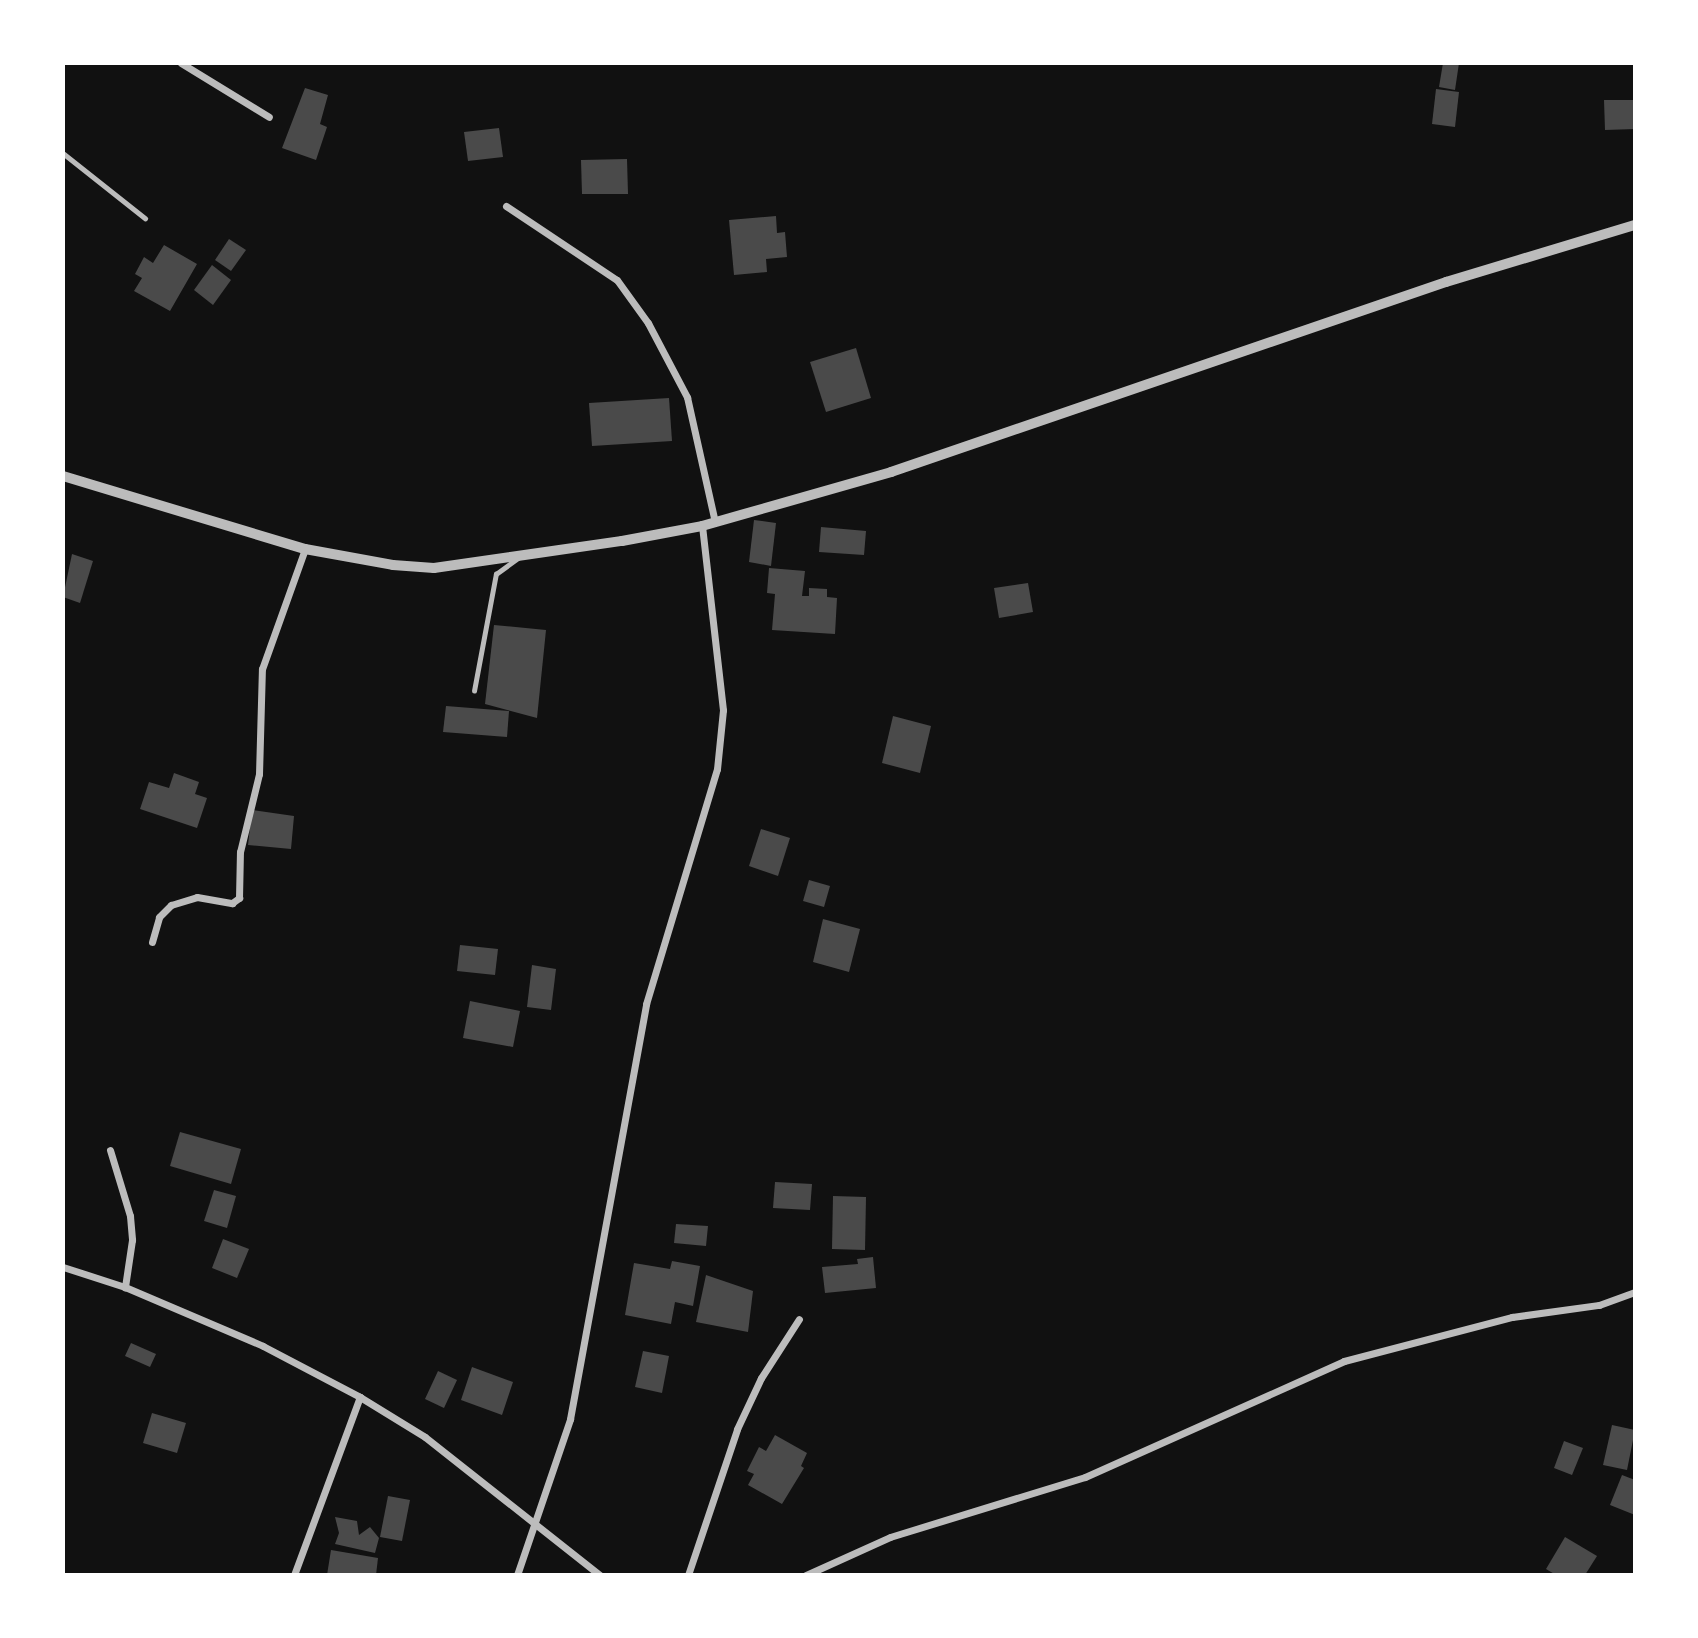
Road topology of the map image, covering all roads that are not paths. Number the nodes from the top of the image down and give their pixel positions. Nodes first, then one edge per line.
1 (181, 63) edge
2 (269, 117) dead end
3 (63, 153) edge
4 (506, 206) dead end
5 (145, 218) dead end
6 (1635, 225) edge
7 (63, 476) edge
8 (715, 522) junction
9 (702, 526) junction
10 (305, 549) junction
11 (524, 554) junction
12 (474, 691) dead end
13 (152, 942) dead end
14 (110, 1150) dead end
15 (63, 1267) edge
16 (125, 1287) junction
17 (1635, 1292) edge
18 (799, 1320) dead end
19 (360, 1397) junction
20 (535, 1522) junction
21 (294, 1575) edge
22 (517, 1575) edge
23 (600, 1575) edge
24 (688, 1575) edge
25 (806, 1575) edge

1 - 2 street
3 - 5 lane
4 - 8 street
6 - 8 street
7 - 10 street
8 - 9 street
9 - 11 street
9 - 20 street
10 - 11 street
10 - 13 street
11 - 12 lane
14 - 16 street
15 - 16 street
16 - 19 street
17 - 25 street
18 - 24 street
19 - 20 street
19 - 21 street
20 - 22 street
20 - 23 street

